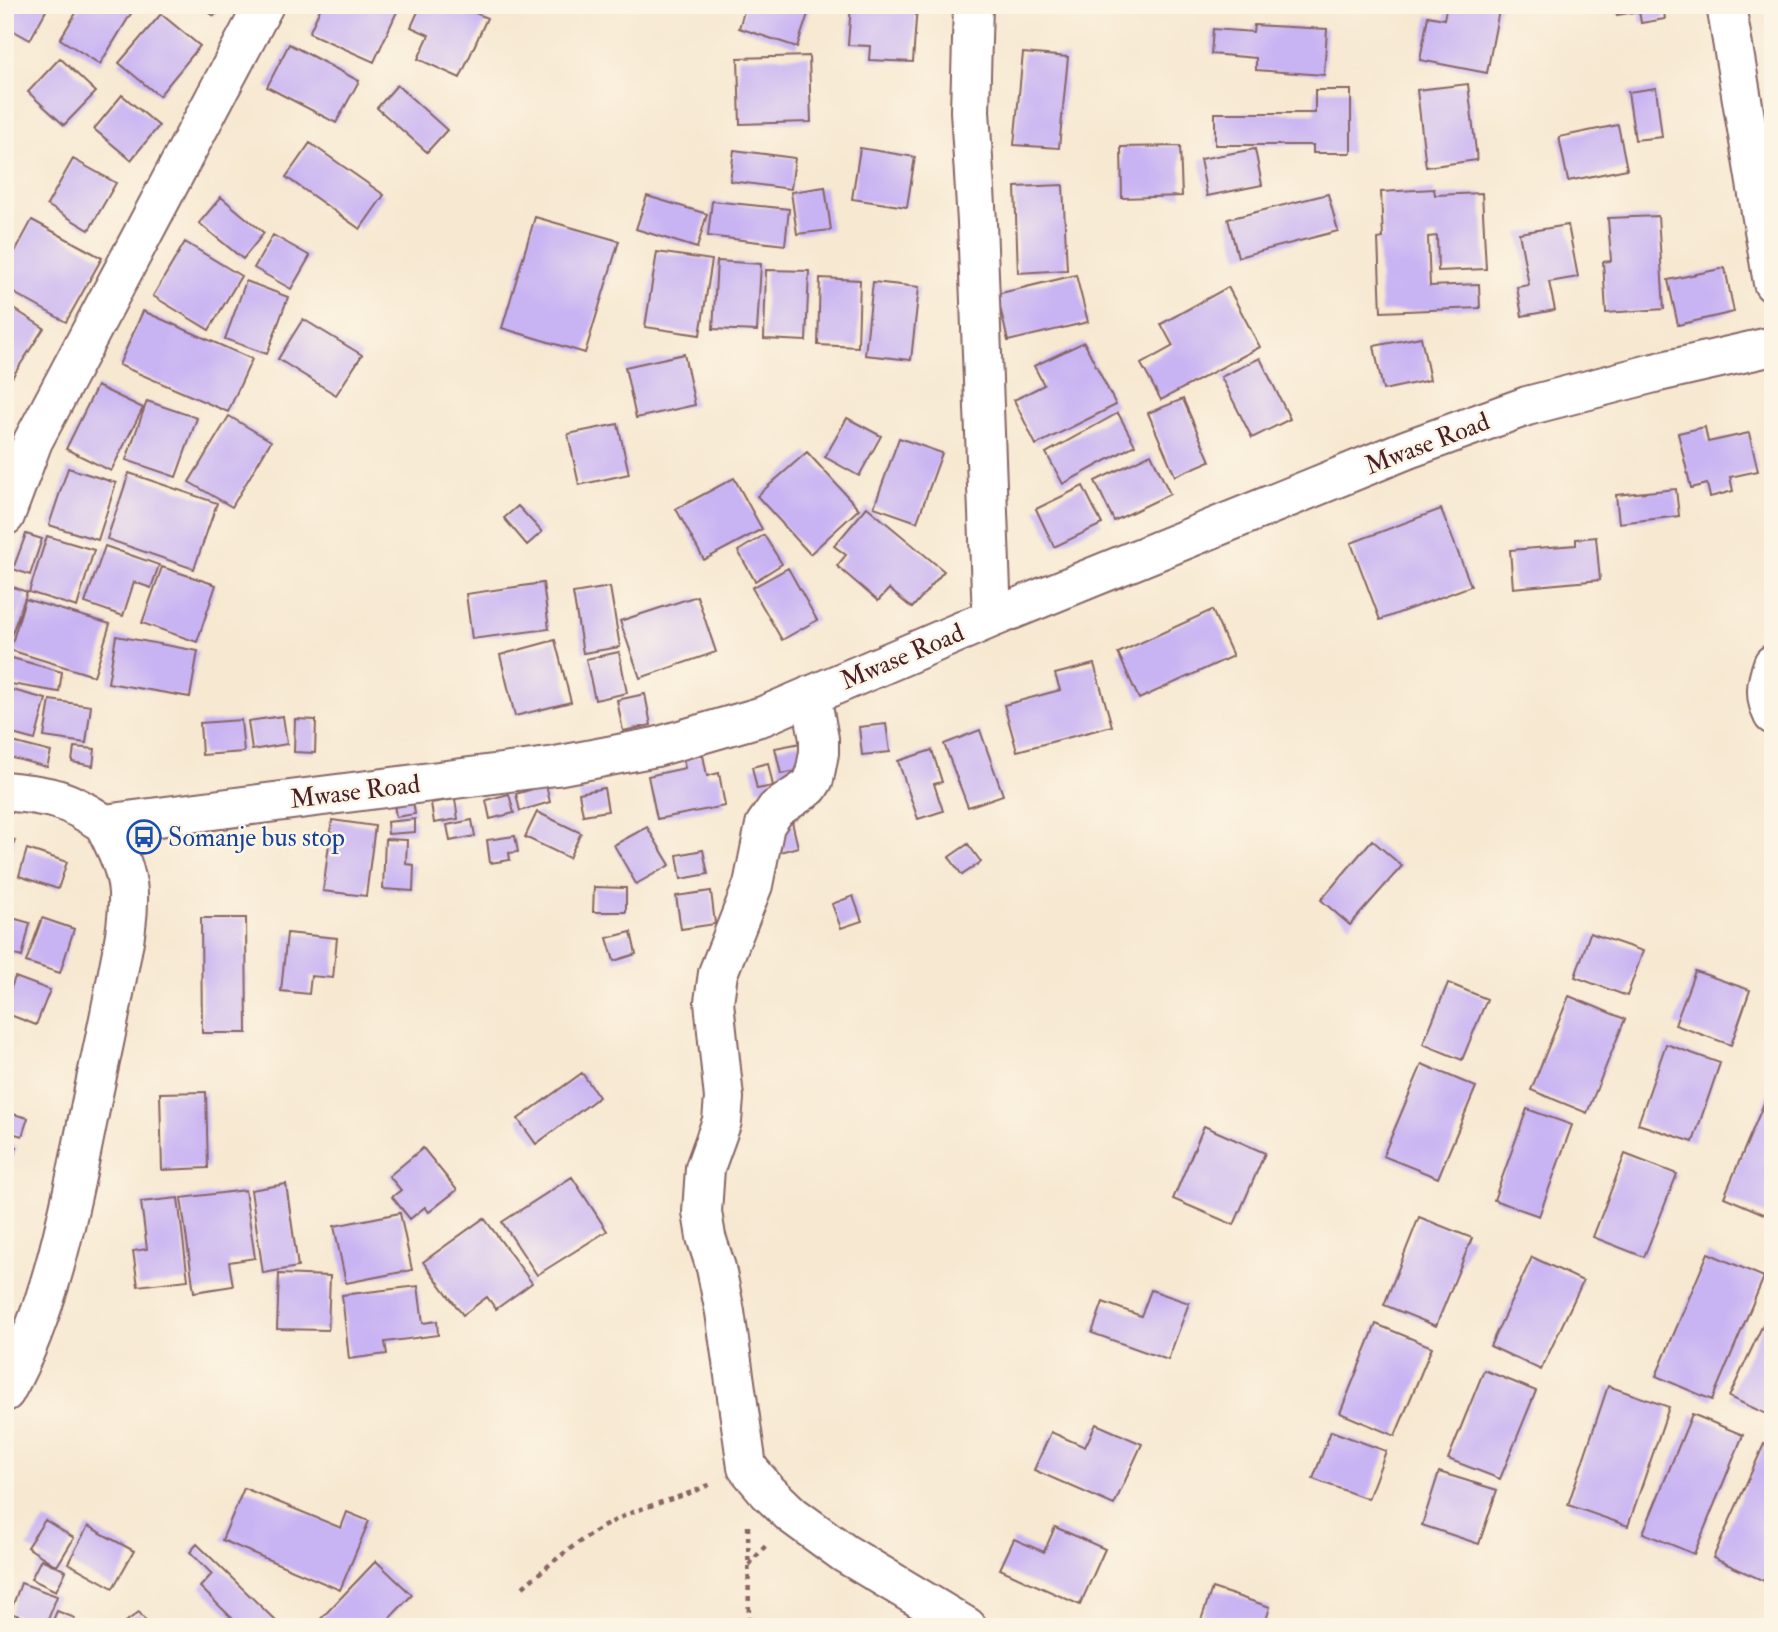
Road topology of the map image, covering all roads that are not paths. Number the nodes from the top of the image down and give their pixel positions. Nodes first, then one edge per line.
1 (264, 5) edge
2 (973, 5) edge
3 (1726, 5) edge
4 (1773, 283) edge
5 (1773, 346) edge
6 (5, 516) edge
7 (992, 618) junction
8 (1773, 664) edge
9 (811, 695) junction
10 (1773, 715) edge
11 (5, 791) edge
12 (104, 824) junction
13 (5, 1392) edge
14 (967, 1627) edge

1 - 6 street
2 - 7 street
3 - 4 street
5 - 7 street, Mwase Road
7 - 9 street, Mwase Road
8 - 10 street
9 - 12 street, Mwase Road
9 - 14 street
11 - 12 street
12 - 13 street

